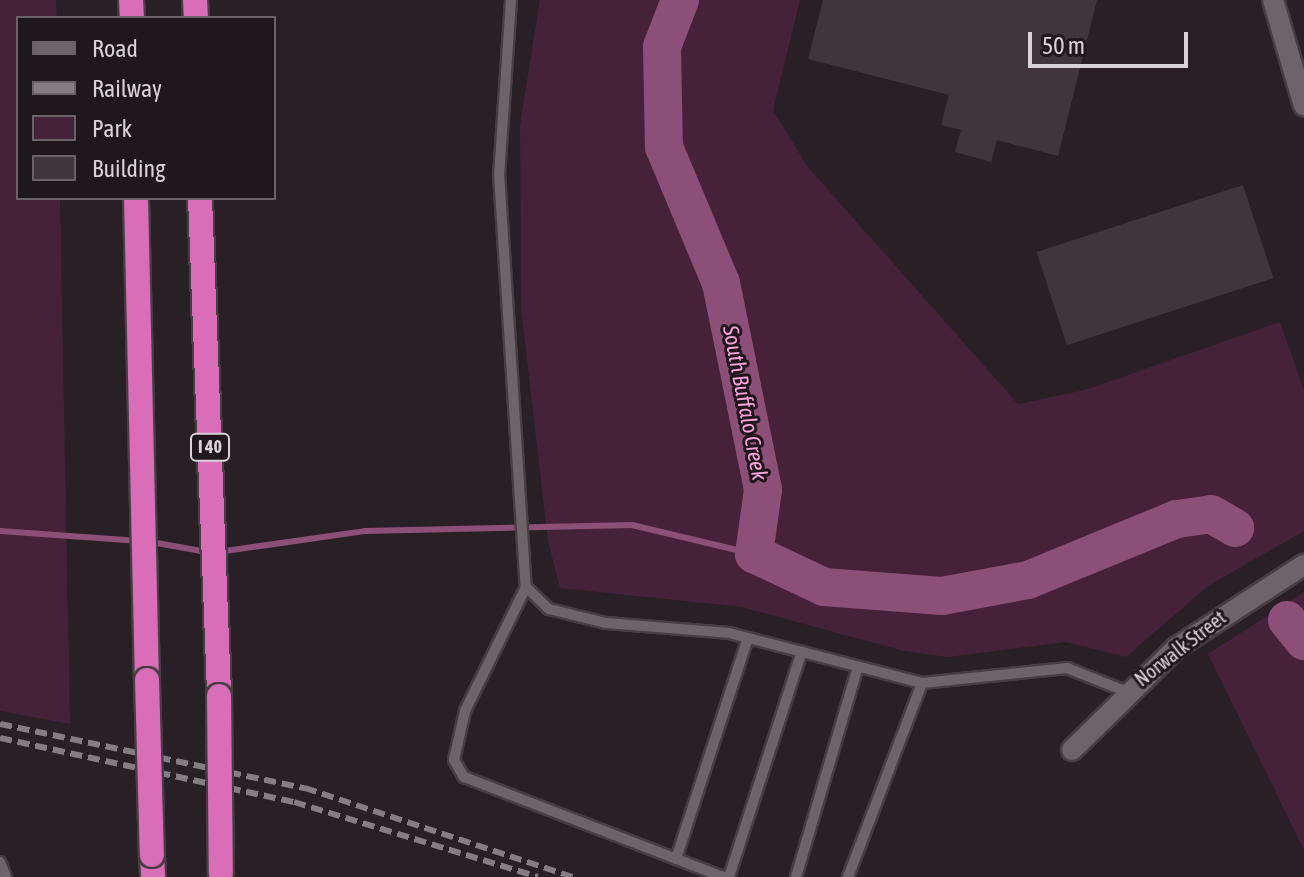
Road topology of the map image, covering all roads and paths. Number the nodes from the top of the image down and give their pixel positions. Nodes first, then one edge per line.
1 (511, 0) edge
2 (1273, 0) edge
3 (1304, 106) edge
4 (136, 200) edge
5 (200, 200) edge
6 (1304, 565) edge
7 (526, 587) junction
8 (748, 638) junction
9 (802, 651) junction
10 (858, 667) junction
11 (922, 683) junction
12 (1125, 691) junction
13 (1072, 750) dead end
14 (676, 859) junction
15 (0, 862) edge
16 (153, 866) edge
17 (221, 875) edge
18 (6, 877) edge
19 (726, 877) edge
20 (796, 877) edge
21 (848, 877) edge

1 - 7 lane
2 - 3 street
4 - 16 highway, bridge
5 - 17 highway, I 40, bridge
6 - 12 street, Norwalk Street
7 - 8 lane
7 - 14 lane
8 - 9 lane
8 - 14 lane
9 - 10 lane
9 - 19 lane
10 - 11 lane
10 - 20 lane
11 - 12 lane
11 - 21 lane
12 - 13 street, Norwalk Street
14 - 19 lane
15 - 18 lane

